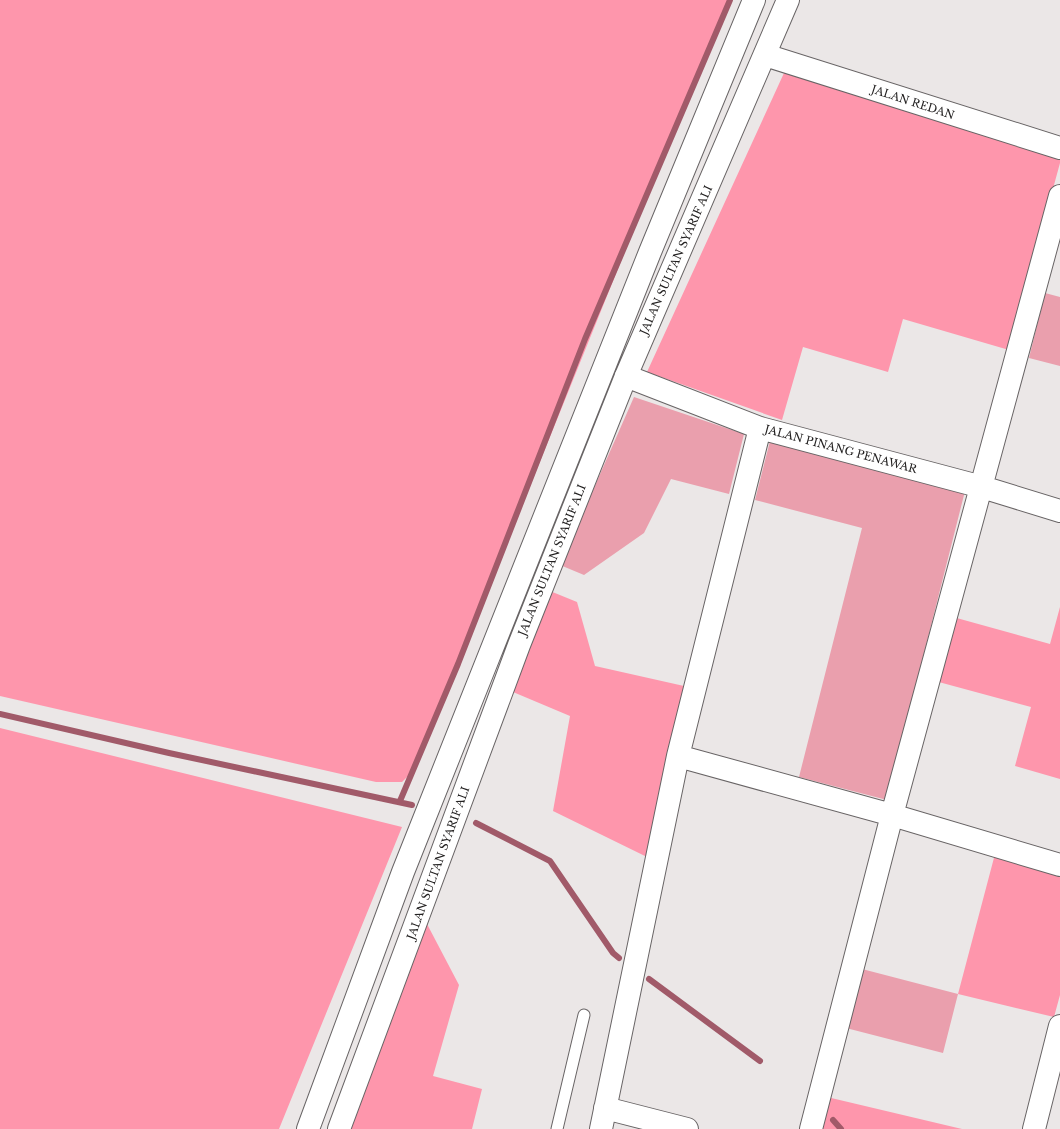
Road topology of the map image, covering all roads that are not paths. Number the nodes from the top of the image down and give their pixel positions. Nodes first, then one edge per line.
1 (754, 0) edge
2 (788, 0) edge
3 (765, 55) junction
4 (1060, 148) edge
5 (1060, 196) edge
6 (626, 376) junction
7 (760, 428) junction
8 (982, 487) junction
9 (1060, 511) edge
10 (678, 756) junction
11 (892, 816) junction
12 (1060, 865) edge
13 (403, 872) junction
14 (431, 884) junction
15 (584, 1015) dead end
16 (1060, 1026) edge
17 (605, 1108) junction
18 (308, 1129) edge
19 (339, 1129) edge
20 (557, 1129) edge
21 (601, 1129) edge
22 (687, 1129) edge
23 (811, 1129) edge
24 (1034, 1129) edge

1 - 13 street, JALAN SULTAN SYARIF ALI
2 - 3 street, JALAN SULTAN SYARIF ALI
3 - 4 street, JALAN REDAN
3 - 6 street, JALAN SULTAN SYARIF ALI
5 - 8 street
6 - 7 street, JALAN PINANG PENAWAR
6 - 14 street, JALAN SULTAN SYARIF ALI
7 - 8 street, JALAN PINANG PENAWAR
7 - 10 street
8 - 9 street, JALAN PINANG PENAWAR
8 - 11 street
10 - 11 street
10 - 17 street
11 - 12 street
11 - 23 street
13 - 14 street
13 - 18 street, JALAN SULTAN SYARIF ALI
14 - 19 street, JALAN SULTAN SYARIF ALI
15 - 20 lane
16 - 24 street
17 - 21 street
17 - 22 street

